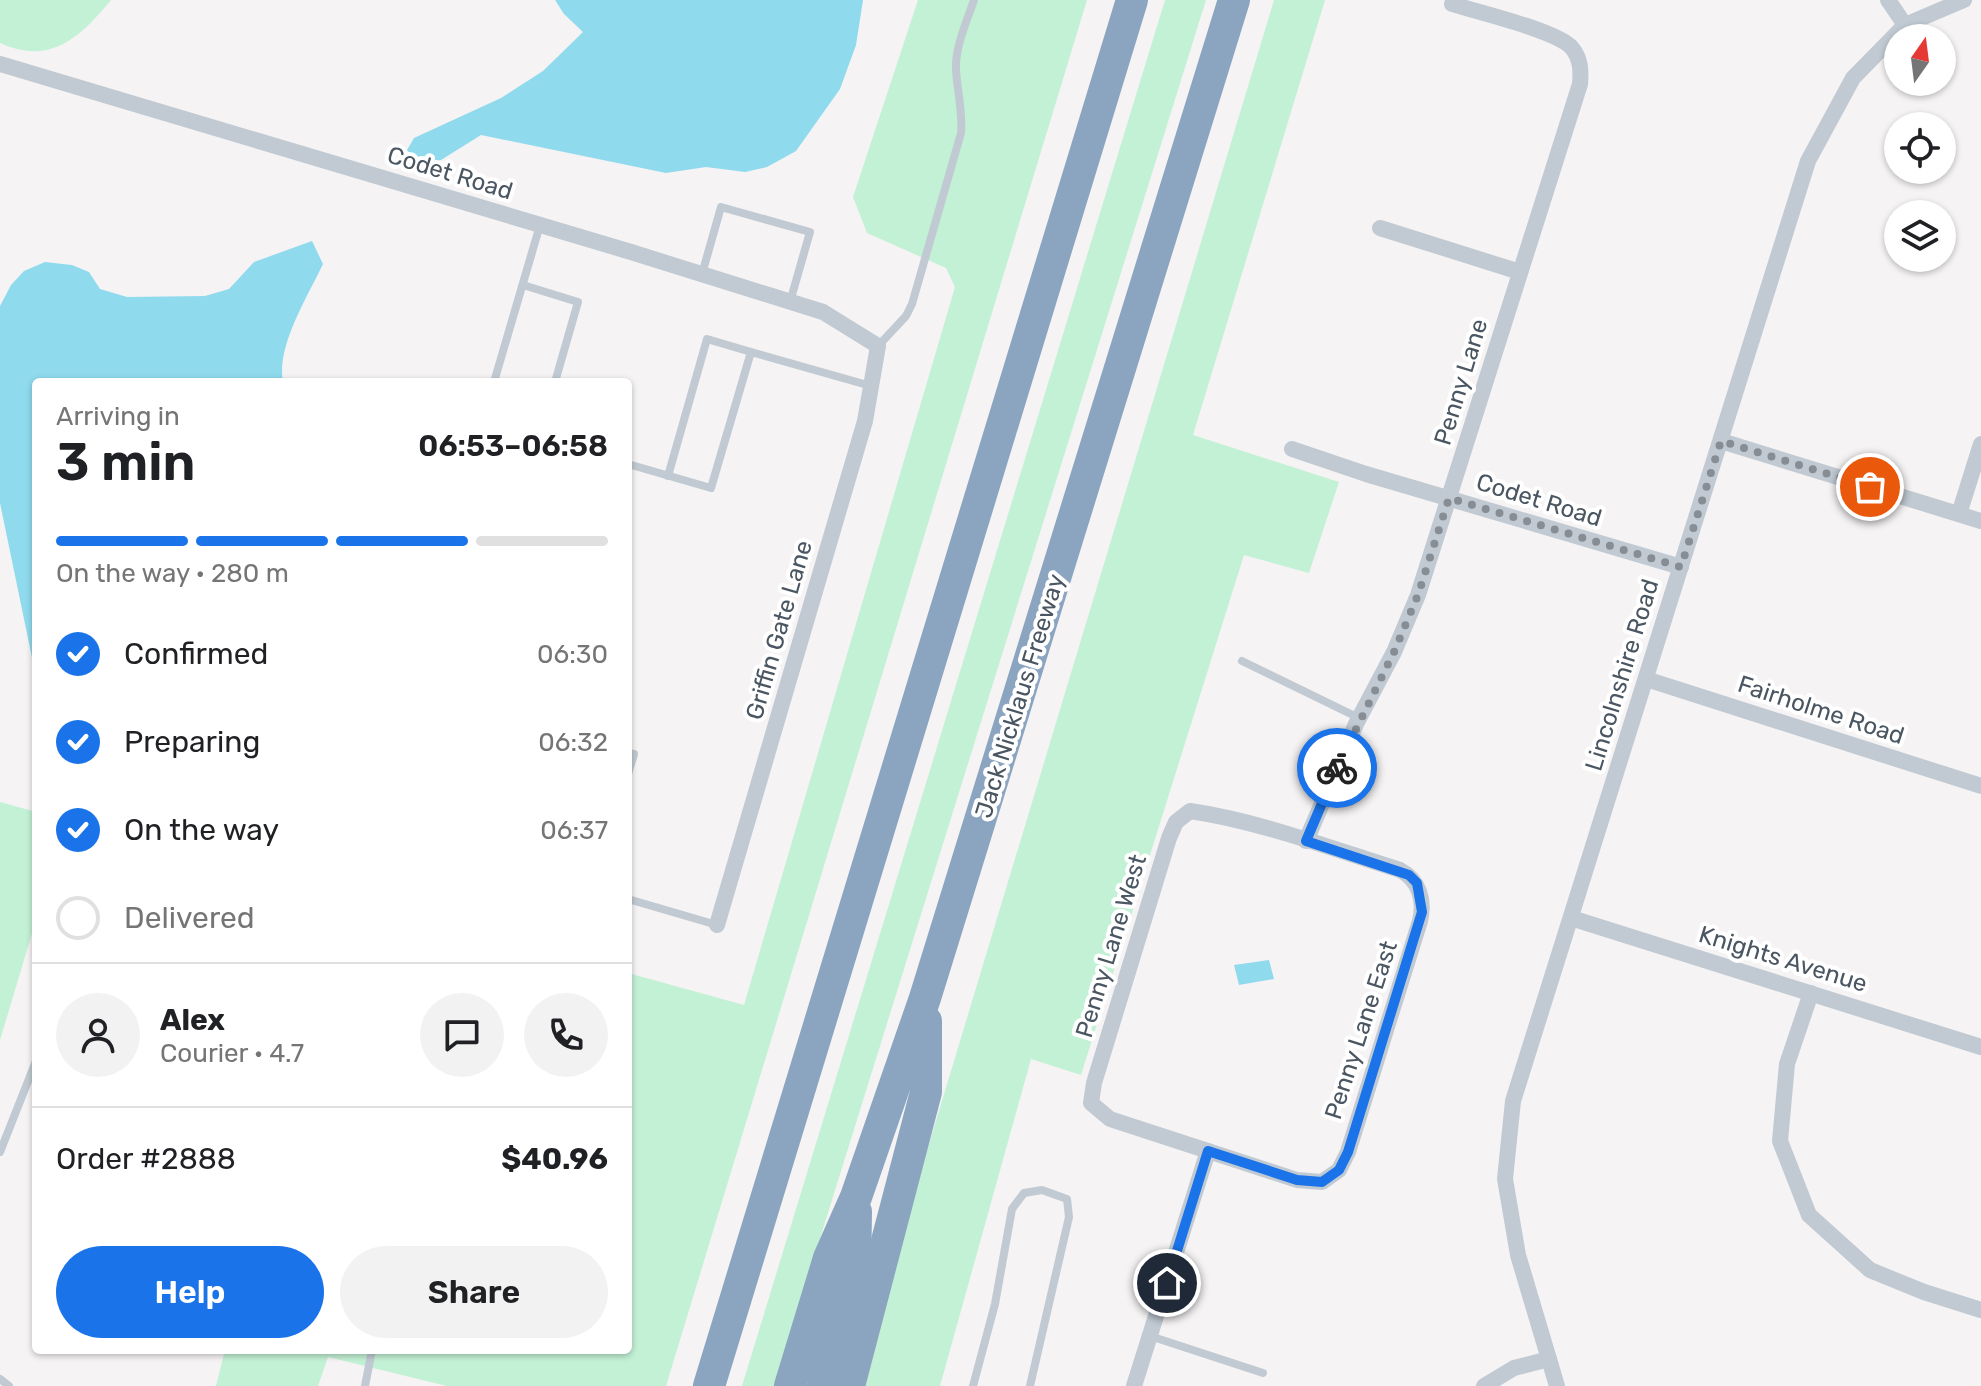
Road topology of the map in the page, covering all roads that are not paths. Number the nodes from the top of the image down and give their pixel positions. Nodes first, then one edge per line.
1 (974, 0) edge
2 (1132, 0) edge
3 (1234, 0) edge
4 (1888, 0) edge
5 (1964, 0) edge
6 (1452, 4) dead end
7 (1904, 24) edge
8 (1907, 24) edge
9 (1884, 46) edge
10 (0, 64) edge
11 (540, 225) junction
12 (1380, 228) dead end
13 (1520, 272) junction
14 (701, 274) junction
15 (523, 285) junction
16 (790, 302) junction
17 (878, 346) junction
18 (751, 352) junction
19 (495, 378) edge
20 (556, 378) edge
21 (871, 386) junction
22 (1721, 441) junction
23 (1981, 444) edge
24 (1292, 449) dead end
25 (632, 465) edge
26 (668, 476) junction
27 (1449, 498) junction
28 (1959, 514) junction
29 (1981, 521) edge
30 (1681, 567) junction
31 (1242, 661) dead end
32 (1646, 679) junction
33 (1359, 718) junction
34 (1981, 786) edge
35 (1306, 841) junction
36 (632, 900) edge
37 (1571, 918) junction
38 (717, 925) joint
39 (1811, 993) junction
40 (925, 998) junction
41 (1981, 1047) edge
42 (32, 1071) edge
43 (1208, 1151) junction
44 (0, 1152) edge
45 (856, 1197) junction
46 (1981, 1310) edge
47 (1150, 1336) junction
48 (371, 1354) edge
49 (1549, 1359) junction
50 (1263, 1373) dead end
51 (0, 1379) edge
52 (9, 1386) edge
53 (365, 1386) edge
54 (709, 1386) edge
55 (790, 1386) edge
56 (823, 1386) edge
57 (849, 1386) edge
58 (973, 1386) edge
59 (1030, 1386) edge
60 (1134, 1386) edge
61 (1484, 1386) edge
62 (1557, 1386) edge

1 - 17 lane
2 - 54 highway
3 - 40 highway, Jack Nicklaus Freeway
4 - 7 street
5 - 8 street, Lincolnshire Road
6 - 13 street, Penny Lane
9 - 22 street, Lincolnshire Road
10 - 11 street, Codet Road
11 - 14 street, Codet Road
11 - 15 lane
12 - 13 street
13 - 27 street, Penny Lane
14 - 16 street, Codet Road
14 - 16 lane
15 - 19 lane
15 - 20 lane
16 - 17 street, Codet Road
17 - 21 street, Griffin Gate Lane
18 - 21 lane
18 - 26 lane
18 - 26 lane
21 - 38 street, Griffin Gate Lane
22 - 28 street
22 - 30 street, Lincolnshire Road
23 - 28 street
24 - 27 street, Codet Road
25 - 26 lane
27 - 30 street, Codet Road
27 - 33 street, Penny Lane
28 - 29 street
30 - 32 street, Lincolnshire Road
31 - 33 lane
32 - 34 street, Fairholme Road
32 - 37 street, Lincolnshire Road
33 - 35 street, Penny Lane
35 - 43 street, Penny Lane West
35 - 43 street, Penny Lane East
36 - 38 lane
37 - 39 street, Knights Avenue
37 - 49 street, Lincolnshire Road
39 - 41 street, Knights Avenue
39 - 46 street
40 - 45 highway, Jack Nicklaus Freeway
40 - 57 highway
42 - 44 lane
43 - 47 street
45 - 55 highway, Jack Nicklaus Freeway
45 - 56 highway
47 - 50 lane
47 - 60 street
48 - 53 lane
49 - 61 street
49 - 62 street, Lincolnshire Road
51 - 52 lane
58 - 59 lane

